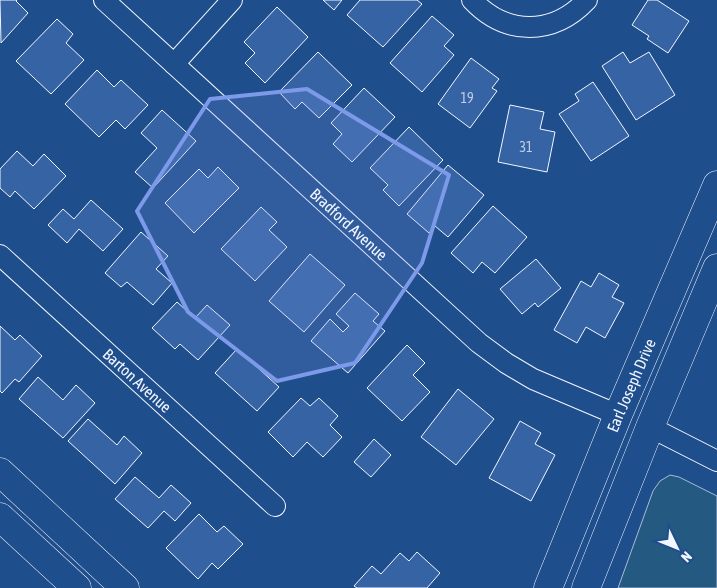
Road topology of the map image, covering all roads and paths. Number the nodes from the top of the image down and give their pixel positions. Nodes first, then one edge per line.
1 (104, 0) edge
2 (232, 0) edge
3 (472, 0) edge
4 (587, 0) edge
5 (174, 64) junction
6 (717, 185) edge
7 (0, 256) edge
8 (717, 268) edge
9 (618, 416) junction
10 (650, 427) junction
11 (717, 461) edge
12 (0, 472) edge
13 (275, 506) dead end
14 (0, 517) edge
15 (77, 588) edge
16 (125, 588) edge
17 (548, 588) edge
18 (586, 588) edge

1 - 5 street, Bradford Avenue
2 - 5 street
3 - 4 street
5 - 9 street, Bradford Avenue
6 - 9 main road, Earl Joseph Drive
7 - 13 street, Barton Avenue
8 - 10 main road, Earl Joseph Drive
9 - 17 main road, Earl Joseph Drive
10 - 11 street
10 - 18 main road, Earl Joseph Drive
12 - 16 main road
14 - 15 main road

